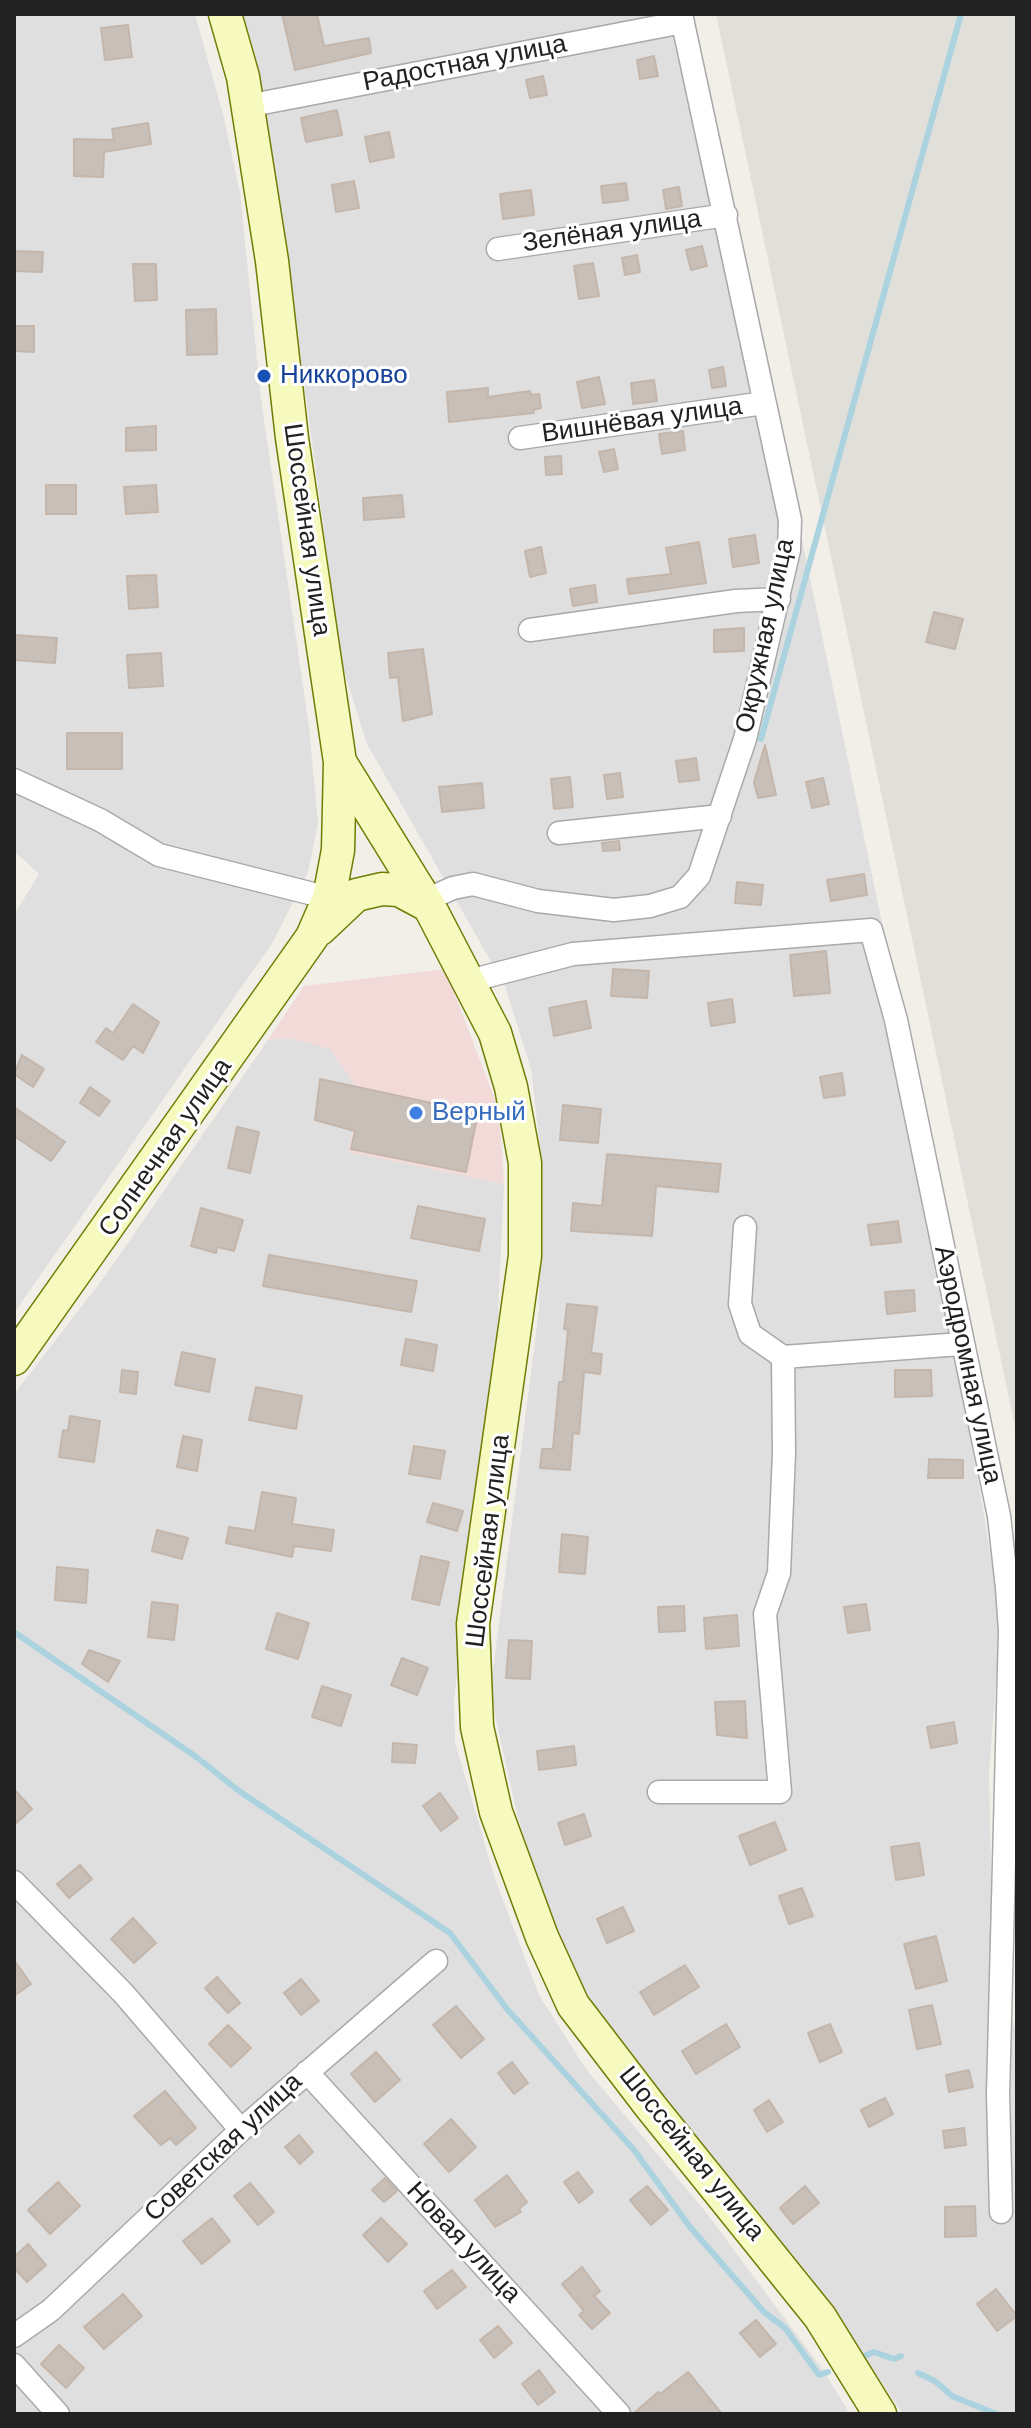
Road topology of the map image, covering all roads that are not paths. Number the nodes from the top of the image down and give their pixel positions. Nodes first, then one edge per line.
1 (225, 14) edge
2 (682, 18) edge
3 (247, 106) junction
4 (726, 215) junction
5 (498, 249) dead end
6 (764, 403) junction
7 (520, 438) dead end
8 (779, 599) junction
9 (530, 630) dead end
10 (340, 762) junction
11 (14, 780) edge
12 (720, 816) junction
13 (559, 833) dead end
14 (329, 898) junction
15 (427, 903) junction
16 (314, 934) junction
17 (469, 981) junction
18 (745, 1227) dead end
19 (961, 1344) junction
20 (783, 1357) junction
21 (14, 1359) edge
22 (659, 1792) dead end
23 (14, 1882) edge
24 (436, 1961) dead end
25 (307, 2072) junction
26 (241, 2130) junction
27 (1001, 2212) dead end
28 (14, 2336) edge
29 (14, 2365) edge
30 (58, 2414) edge
31 (619, 2414) edge
32 (880, 2414) edge

1 - 3 main road, Шоссейная улица
2 - 3 street, Радостная улица
2 - 4 street, Окружная улица
3 - 10 main road, Шоссейная улица
4 - 5 street, Зелёная улица
4 - 6 street, Окружная улица
6 - 7 street, Вишнёвая улица
6 - 8 street, Окружная улица
8 - 9 street
8 - 12 street, Окружная улица
10 - 14 main road
10 - 15 main road, Шоссейная улица
11 - 14 street
12 - 13 street
12 - 15 street, Окружная улица
14 - 16 main road
15 - 16 main road
15 - 17 main road, Шоссейная улица
16 - 21 main road, Солнечная улица
17 - 19 street, Аэродромная улица
17 - 32 main road, Шоссейная улица
18 - 20 street
19 - 20 street
19 - 27 street, Аэродромная улица
20 - 22 street
23 - 26 street
24 - 25 street, Советская улица
25 - 26 street, Советская улица
25 - 31 street, Новая улица
26 - 28 street, Советская улица
29 - 30 street

